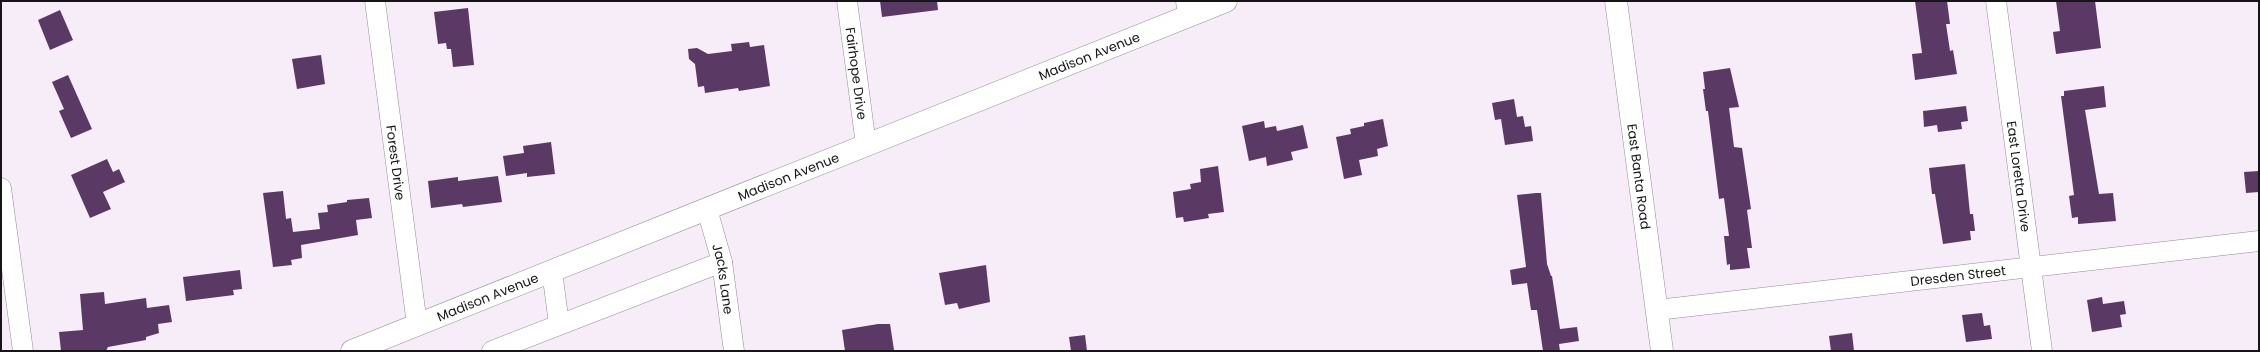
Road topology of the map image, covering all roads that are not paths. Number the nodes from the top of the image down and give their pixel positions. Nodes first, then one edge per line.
1 (375, 1) edge
2 (847, 1) edge
3 (1226, 1) edge
4 (1616, 1) edge
5 (1996, 1) edge
6 (1187, 9) edge
7 (866, 145) junction
8 (1, 188) edge
9 (707, 208) junction
10 (2259, 241) edge
11 (722, 262) junction
12 (2031, 266) junction
13 (552, 271) junction
14 (1657, 310) junction
15 (559, 324) junction
16 (417, 325) junction
17 (23, 351) edge
18 (352, 351) edge
19 (492, 351) edge
20 (734, 351) edge
21 (1662, 351) edge
22 (2042, 351) edge

1 - 16 street, Forest Drive
2 - 7 street, Fairhope Drive
3 - 6 main road, Madison Avenue
4 - 14 main road, East Banta Road
5 - 12 street, East Loretta Drive
6 - 7 main road, Madison Avenue
7 - 9 main road, Madison Avenue
8 - 17 street
9 - 11 street, Jacks Lane
9 - 13 main road, Madison Avenue
10 - 12 street, Dresden Street
11 - 15 street
11 - 20 street, Jacks Lane
12 - 14 street, Dresden Street
12 - 22 street, East Loretta Drive
13 - 15 street
13 - 16 main road, Madison Avenue
14 - 21 main road, East Banta Road
15 - 19 street
16 - 18 main road, Madison Avenue

